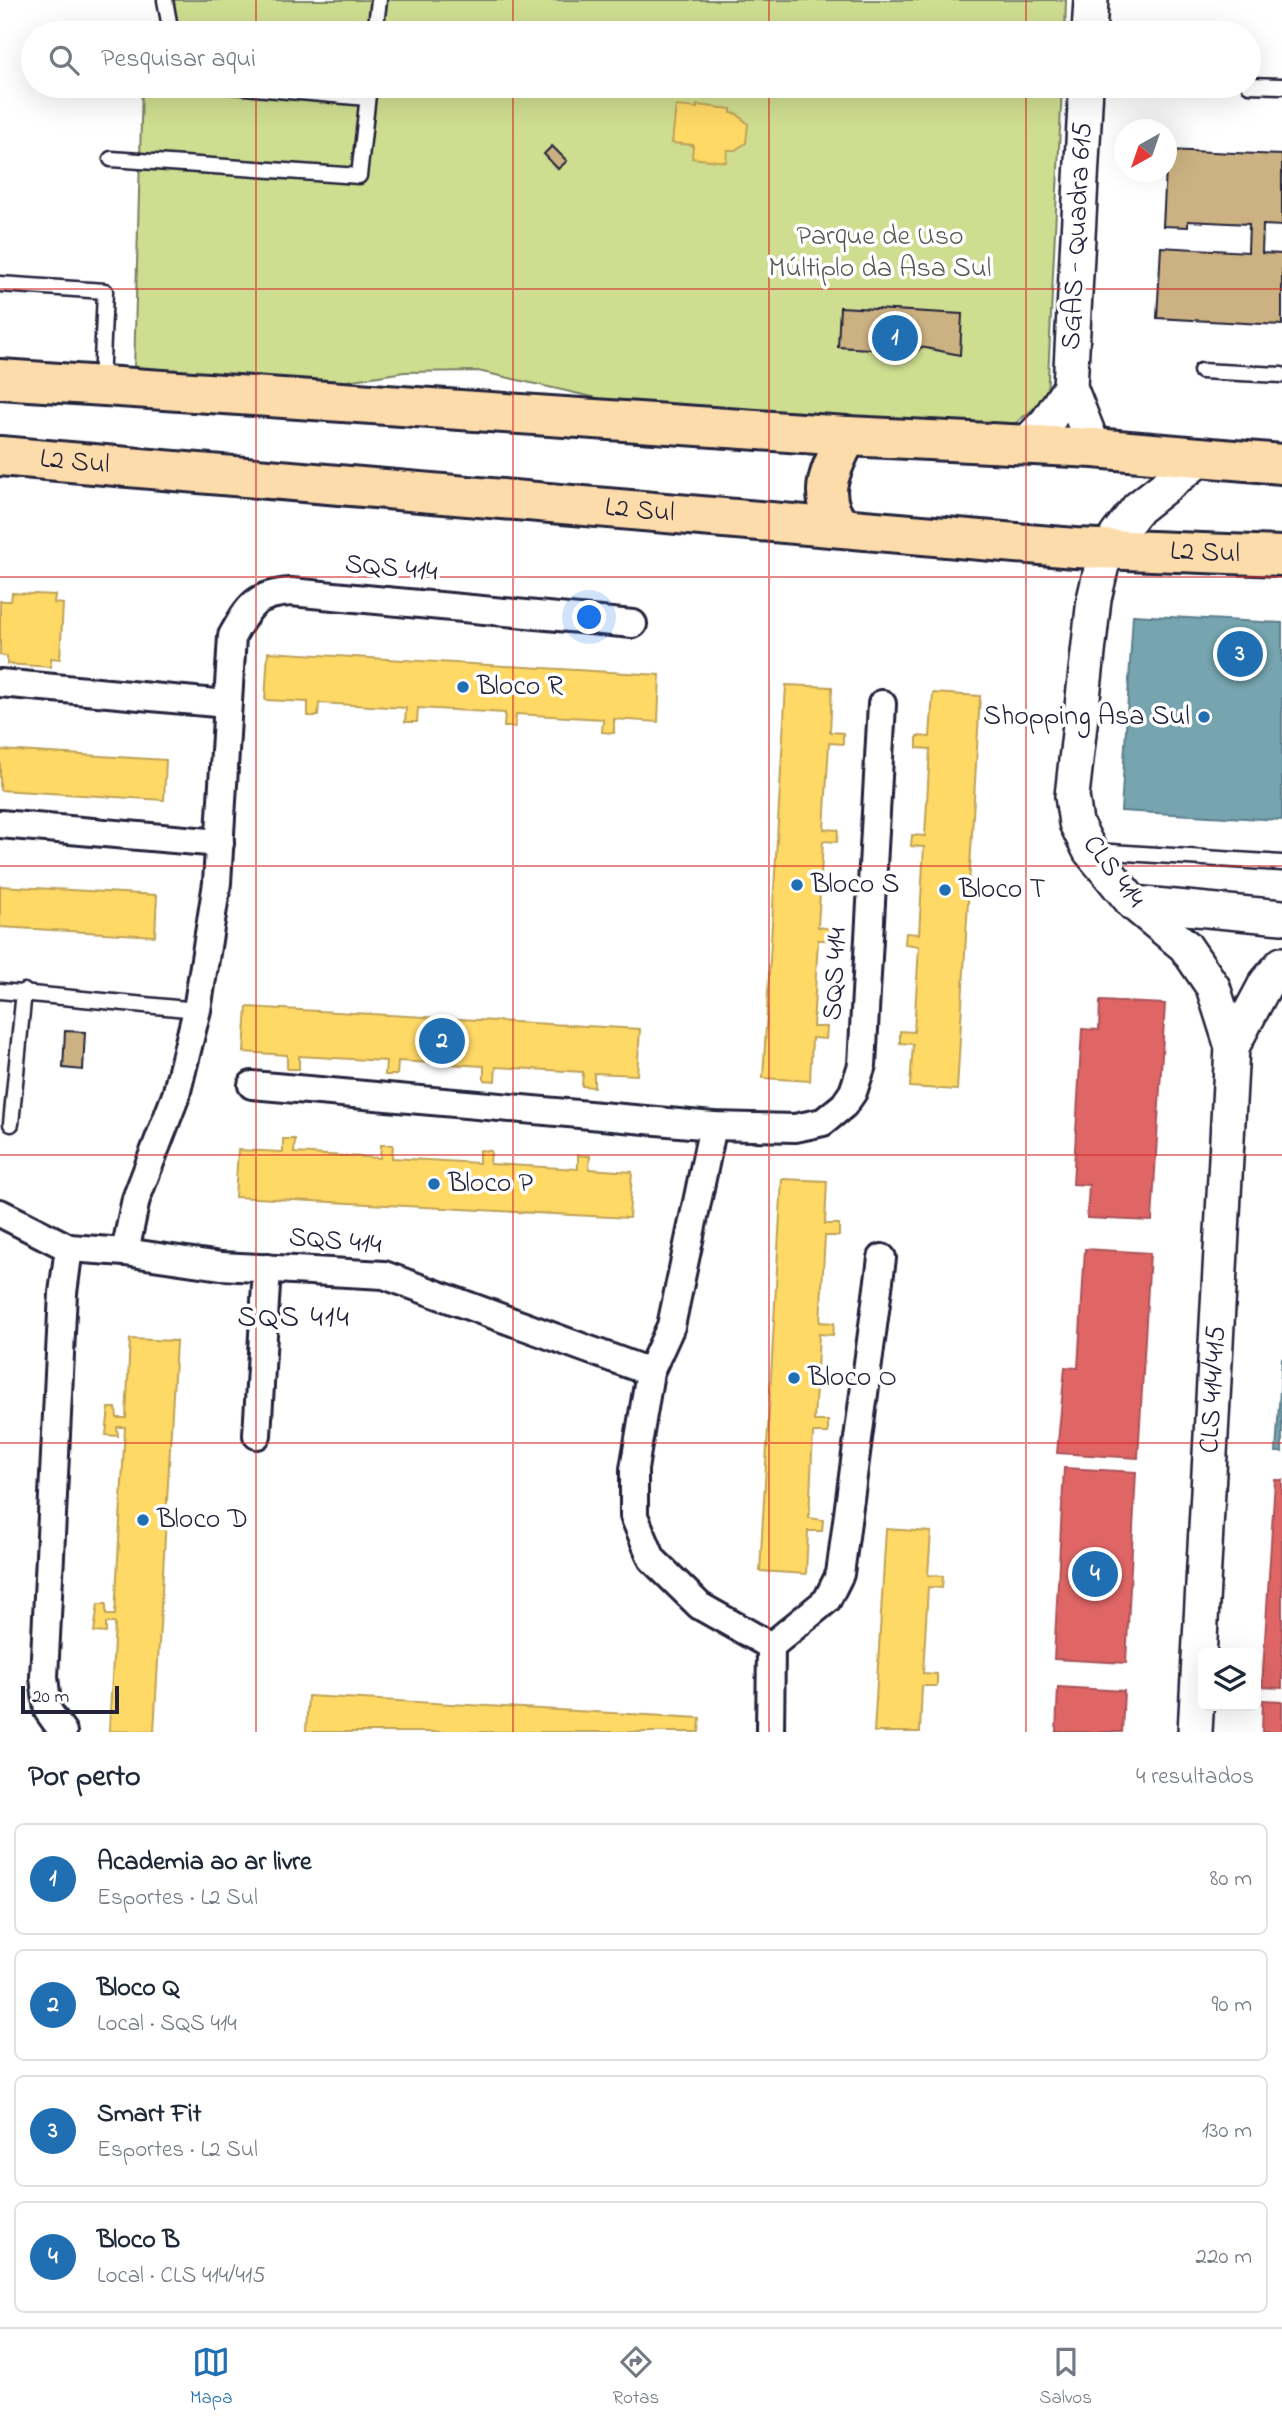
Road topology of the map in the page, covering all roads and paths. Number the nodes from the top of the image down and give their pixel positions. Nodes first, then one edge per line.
1 (165, 0) edge
2 (379, 0) edge
3 (1091, 0) edge
4 (169, 21) edge
5 (376, 21) edge
6 (1090, 21) edge
7 (1261, 85) edge
8 (1282, 86) edge
9 (367, 98) edge
10 (1085, 98) edge
11 (111, 159) dead end
12 (0, 284) edge
13 (1201, 371) dead end
14 (1282, 375) edge
15 (0, 379) edge
16 (101, 387) junction
17 (1070, 387) junction
18 (847, 436) junction
19 (1025, 445) junction
20 (1094, 448) junction
21 (0, 456) edge
22 (1200, 459) junction
23 (1282, 464) edge
24 (840, 527) junction
25 (1108, 549) junction
26 (1282, 556) edge
27 (633, 624) dead end
28 (0, 683) edge
29 (227, 704) junction
30 (882, 704) dead end
31 (0, 824) edge
32 (220, 843) junction
33 (1090, 851) junction
34 (1282, 863) edge
35 (1133, 903) junction
36 (1282, 917) edge
37 (1282, 964) edge
38 (0, 990) edge
39 (24, 991) junction
40 (197, 1010) junction
41 (1232, 1047) junction
42 (252, 1085) dead end
43 (11, 1124) dead end
44 (713, 1126) junction
45 (0, 1213) edge
46 (69, 1248) junction
47 (125, 1252) junction
48 (882, 1258) dead end
49 (267, 1268) junction
50 (650, 1372) junction
51 (257, 1435) dead end
52 (771, 1646) junction
53 (62, 1732) edge
54 (770, 1732) edge
55 (1195, 1732) edge

1 - 4 lane
2 - 5 lane
3 - 6 street
7 - 8 lane
9 - 11 lane
10 - 17 street, SGAS - Quadra 615
12 - 16 lane
13 - 14 lane
15 - 16 main road
16 - 18 main road
17 - 19 street, SGAS - Quadra 615
17 - 20 street, SGAS - Quadra 615
18 - 19 main road
18 - 24 main road
19 - 20 main road
20 - 22 main road
21 - 24 main road, L2 Sul
22 - 23 main road
22 - 25 street, CLS 414
24 - 25 main road, L2 Sul
25 - 26 main road, L2 Sul
25 - 33 street, CLS 414
27 - 29 street, SQS 414
28 - 29 street
29 - 32 street, SQS 414
30 - 44 street, SQS 414
31 - 32 street
32 - 40 street, SQS 414
33 - 34 lane
33 - 35 street, CLS 414
35 - 36 street
35 - 41 street, CLS 414
37 - 41 street
38 - 39 lane
39 - 40 lane
39 - 43 lane
40 - 47 street, SQS 414
41 - 55 street, CLS 414/415
42 - 44 street, SQS 414
44 - 50 street
45 - 46 street, SQS 414
46 - 47 street, SQS 414
46 - 53 street
47 - 49 street, SQS 414
48 - 52 street
49 - 50 street, SQS 414
49 - 51 street
50 - 52 street
52 - 54 street

